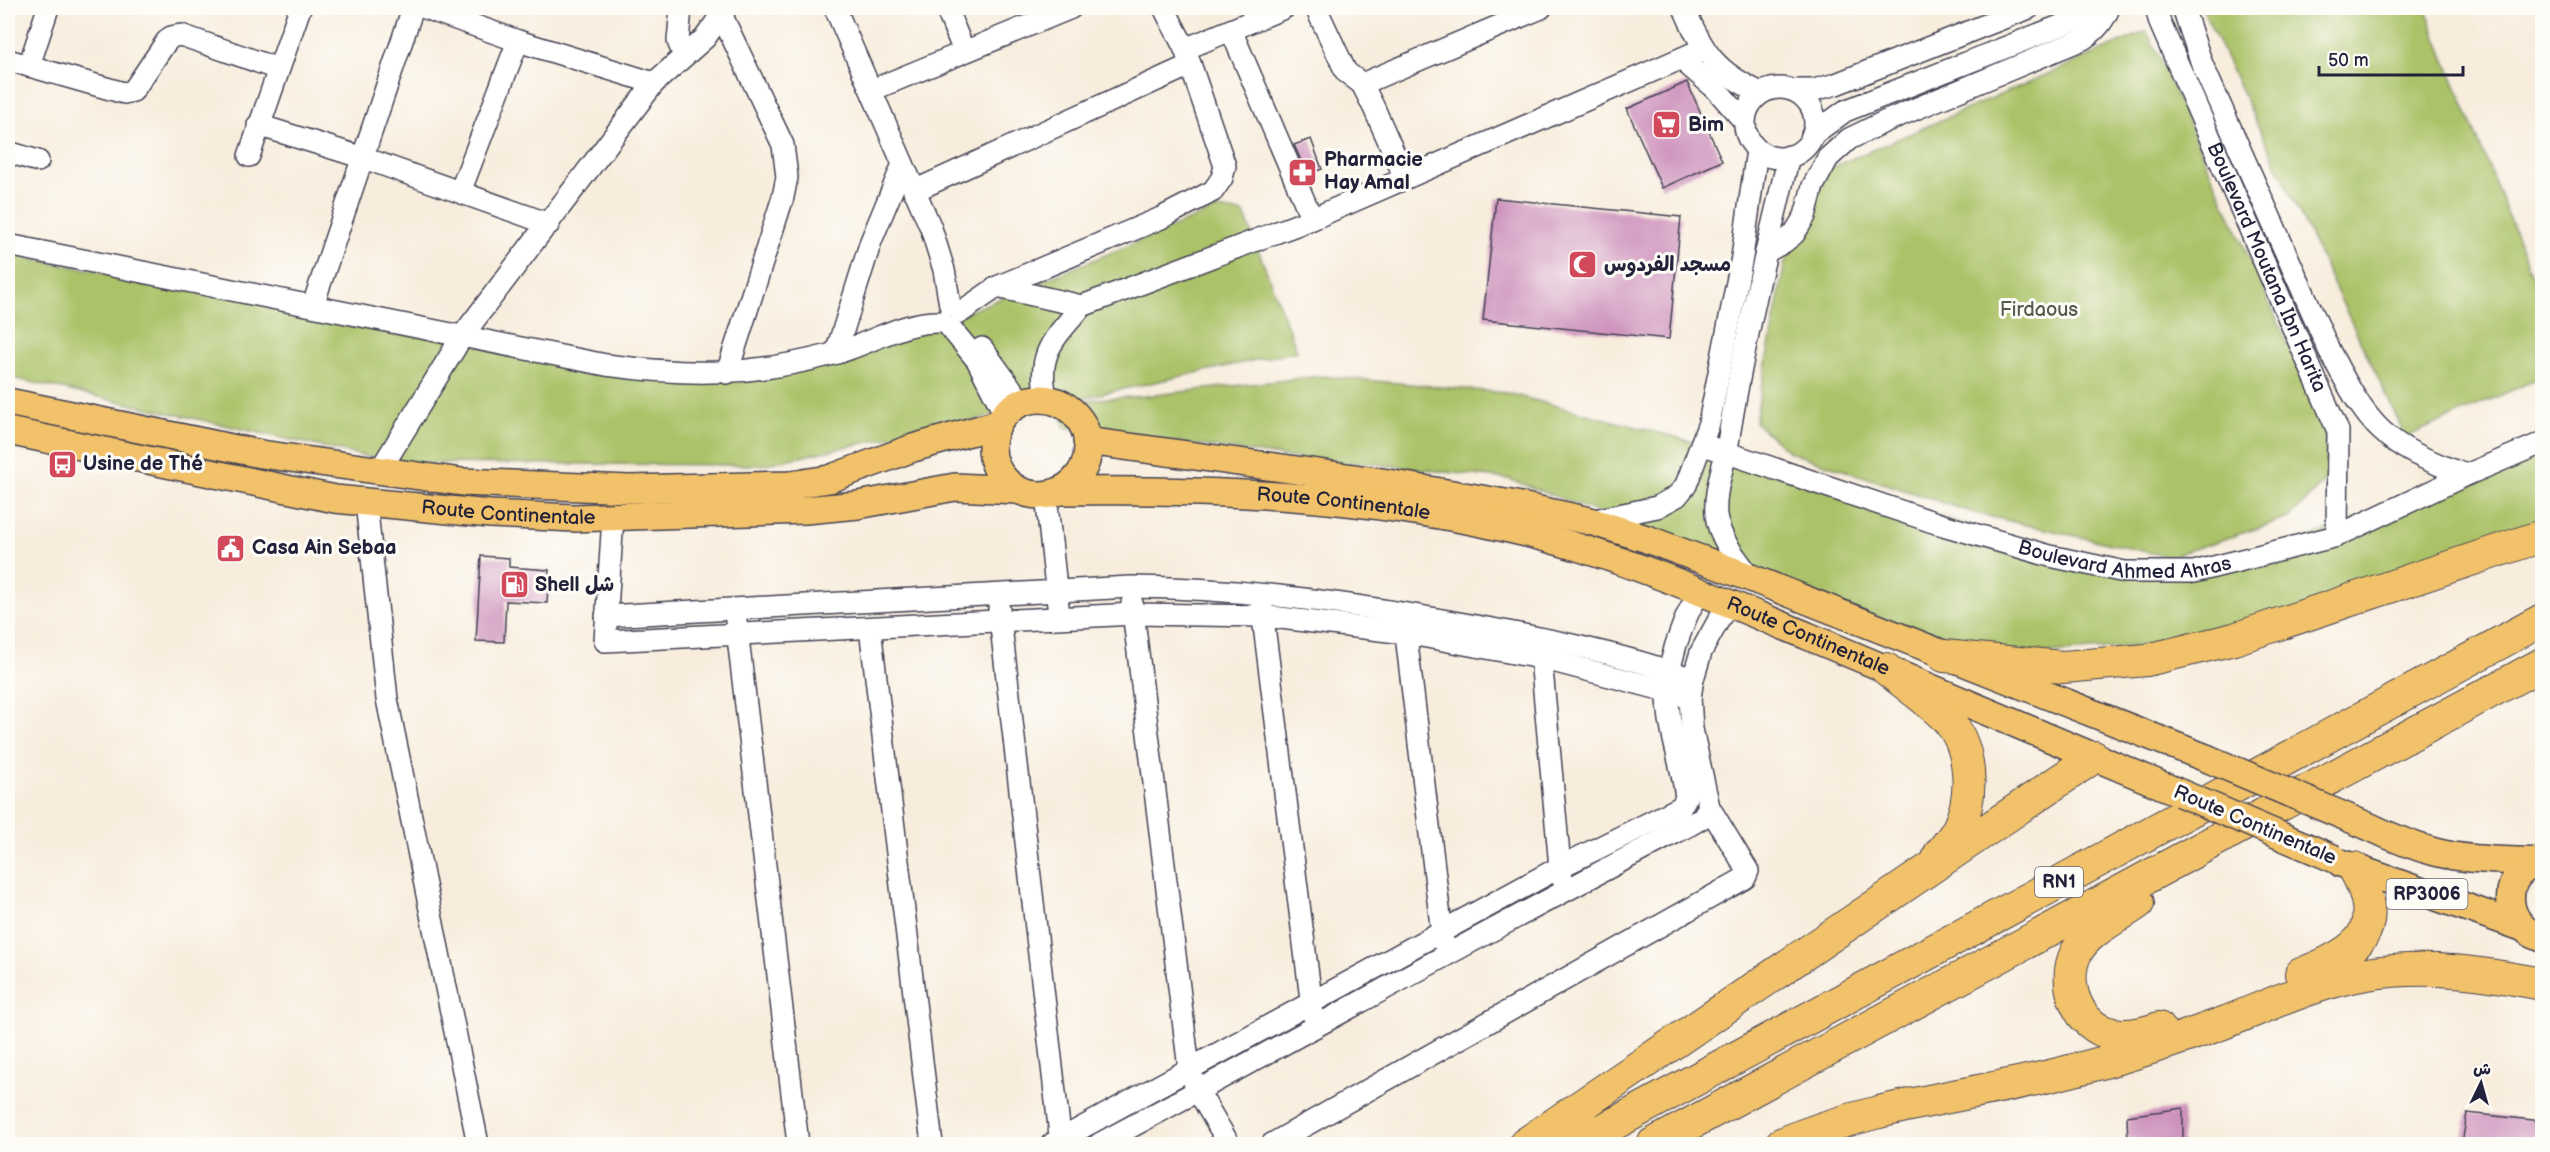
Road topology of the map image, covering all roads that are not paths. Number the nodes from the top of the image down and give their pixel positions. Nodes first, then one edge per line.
1 (48, 8) edge
2 (300, 8) edge
3 (413, 8) edge
4 (425, 8) edge
5 (681, 8) edge
6 (835, 8) edge
7 (946, 8) edge
8 (1164, 8) edge
9 (1284, 8) edge
10 (1316, 8) edge
11 (1541, 8) edge
12 (1684, 8) edge
13 (2029, 8) edge
14 (2107, 8) edge
15 (2156, 8) edge
16 (2183, 8) edge
17 (1060, 10) edge
18 (723, 11) edge
19 (1231, 30) junction
20 (518, 41) junction
21 (1703, 49) junction
22 (964, 51) junction
23 (684, 56) junction
24 (1187, 57) junction
25 (1681, 59) junction
26 (8, 60) edge
27 (29, 66) junction
28 (278, 69) junction
29 (654, 83) junction
30 (1362, 84) junction
31 (872, 90) junction
32 (1792, 90) junction
33 (1761, 93) junction
34 (1744, 121) junction
35 (258, 125) junction
36 (1812, 135) junction
37 (1758, 150) junction
38 (8, 152) edge
39 (249, 156) dead end
40 (1789, 156) junction
41 (364, 158) junction
42 (38, 161) dead end
43 (903, 164) junction
44 (1405, 178) junction
45 (915, 191) junction
46 (460, 192) junction
47 (1312, 219) junction
48 (549, 224) junction
49 (8, 245) edge
50 (1766, 252) junction
51 (997, 287) junction
52 (313, 305) junction
53 (1082, 306) junction
54 (952, 318) junction
55 (463, 335) junction
56 (836, 353) junction
57 (727, 373) junction
58 (8, 402) edge
59 (1018, 410) junction
60 (8, 431) edge
61 (1087, 441) junction
62 (2542, 443) edge
63 (1701, 444) junction
64 (1726, 451) junction
65 (380, 470) junction
66 (2466, 475) junction
67 (1017, 490) junction
68 (1053, 493) junction
69 (366, 502) junction
70 (613, 517) junction
71 (1590, 521) junction
72 (2337, 536) junction
73 (2542, 536) edge
74 (1750, 578) junction
75 (1130, 587) junction
76 (1057, 592) junction
77 (1260, 592) junction
78 (1702, 592) junction
79 (997, 595) junction
80 (1728, 603) junction
81 (735, 609) junction
82 (1134, 614) junction
83 (606, 616) junction
84 (1263, 616) junction
85 (1059, 618) junction
86 (2542, 620) edge
87 (1000, 621) junction
88 (1404, 622) junction
89 (870, 628) junction
90 (738, 634) junction
91 (1540, 647) junction
92 (1944, 656) junction
93 (1886, 669) junction
94 (2534, 671) edge
95 (1669, 680) junction
96 (1692, 688) junction
97 (2094, 757) junction
98 (1686, 798) junction
99 (1709, 807) junction
100 (2542, 863) edge
101 (2344, 864) junction
102 (1560, 867) junction
103 (1930, 868) junction
104 (2159, 871) junction
105 (1565, 890) junction
106 (1441, 931) junction
107 (2531, 932) edge
108 (1447, 956) junction
109 (2542, 984) edge
110 (1311, 1003) junction
111 (1315, 1028) junction
112 (1189, 1069) junction
113 (1198, 1091) junction
114 (1058, 1143) edge
115 (478, 1144) edge
116 (798, 1144) edge
117 (932, 1144) edge
118 (1099, 1144) edge
119 (1229, 1144) edge
120 (1272, 1144) edge
121 (1525, 1144) edge
122 (1577, 1144) edge
123 (1653, 1144) edge
124 (1781, 1144) edge

1 - 27 street
2 - 28 street
3 - 41 street
4 - 20 street
5 - 23 street
6 - 31 street
7 - 22 street
8 - 24 street
9 - 19 street
10 - 30 street
11 - 30 street
12 - 21 street
13 - 32 street
14 - 36 street
14 - 50 street
15 - 72 street, Boulevard Moutana Ibn Harita
16 - 66 street, Boulevard Moutana Ibn Harita
17 - 22 street
18 - 23 street
18 - 57 street
19 - 24 street
19 - 47 street
20 - 29 street
20 - 46 street
21 - 25 street
21 - 33 street
22 - 31 street
23 - 29 street
24 - 45 street
24 - 51 street
25 - 34 street
25 - 44 street
26 - 27 street
27 - 28 street
28 - 35 street
29 - 48 street
30 - 44 street
31 - 43 street
32 - 33 street
32 - 36 street
33 - 34 street
34 - 37 street
35 - 39 street
35 - 41 street
36 - 40 street
37 - 40 street
37 - 63 street
38 - 42 street
40 - 50 street
41 - 46 street
41 - 52 street
43 - 45 street
43 - 56 street
44 - 47 street
45 - 54 street
46 - 48 street
47 - 53 street
48 - 55 street
49 - 52 street
50 - 64 street
51 - 53 street
51 - 54 street
52 - 55 street
53 - 59 street
54 - 56 street
54 - 59 street
55 - 57 street
55 - 65 street
56 - 57 street
58 - 65 main road, Route Continentale
59 - 61 main road
59 - 65 main road, Route Continentale
59 - 67 main road
60 - 69 main road, Route Continentale
61 - 68 main road
61 - 71 main road, Route Continentale
62 - 66 street, Boulevard Ahmed Ahras
63 - 64 street, Boulevard Ahmed Ahras
63 - 71 street
64 - 72 street, Boulevard Ahmed Ahras
64 - 74 street
66 - 72 street, Boulevard Ahmed Ahras
67 - 68 main road
67 - 70 main road, Route Continentale
68 - 76 street
68 - 78 main road, Route Continentale
69 - 70 main road, Route Continentale
69 - 115 street
70 - 83 street
71 - 74 main road, Route Continentale
73 - 92 highway
74 - 92 main road, Route Continentale
75 - 76 street
75 - 77 street
75 - 82 street
76 - 79 street
76 - 85 street
77 - 84 street
77 - 88 street
78 - 80 main road, Route Continentale
78 - 95 street
79 - 81 street
79 - 87 street
80 - 93 main road, Route Continentale
80 - 96 street
81 - 83 street
81 - 90 street
82 - 84 street
82 - 85 street
82 - 112 street
83 - 90 street
84 - 88 street
84 - 110 street
85 - 87 street
86 - 122 highway, RN1
87 - 89 street
87 - 114 street
88 - 91 street
88 - 106 street
89 - 90 street
89 - 117 street
90 - 116 street
91 - 95 street
91 - 102 street
92 - 100 main road, Route Continentale / RP3006, bridge
93 - 97 main road, Route Continentale
93 - 103 highway
94 - 104 highway, RN1
95 - 96 street
95 - 98 street
96 - 99 street
97 - 101 main road, Route Continentale / RP3006, bridge
97 - 103 highway
98 - 99 street
98 - 102 street
99 - 105 street
99 - 120 street
100 - 107 main road, RP3006
101 - 104 highway
101 - 107 main road, Route Continentale / RP3006
102 - 105 street
102 - 106 street
103 - 121 highway
104 - 123 highway, RN1
105 - 108 street
106 - 108 street
106 - 110 street
108 - 111 street
109 - 124 highway
110 - 111 street
110 - 112 street
111 - 113 street
112 - 113 street
112 - 114 street
113 - 118 street
113 - 119 street

